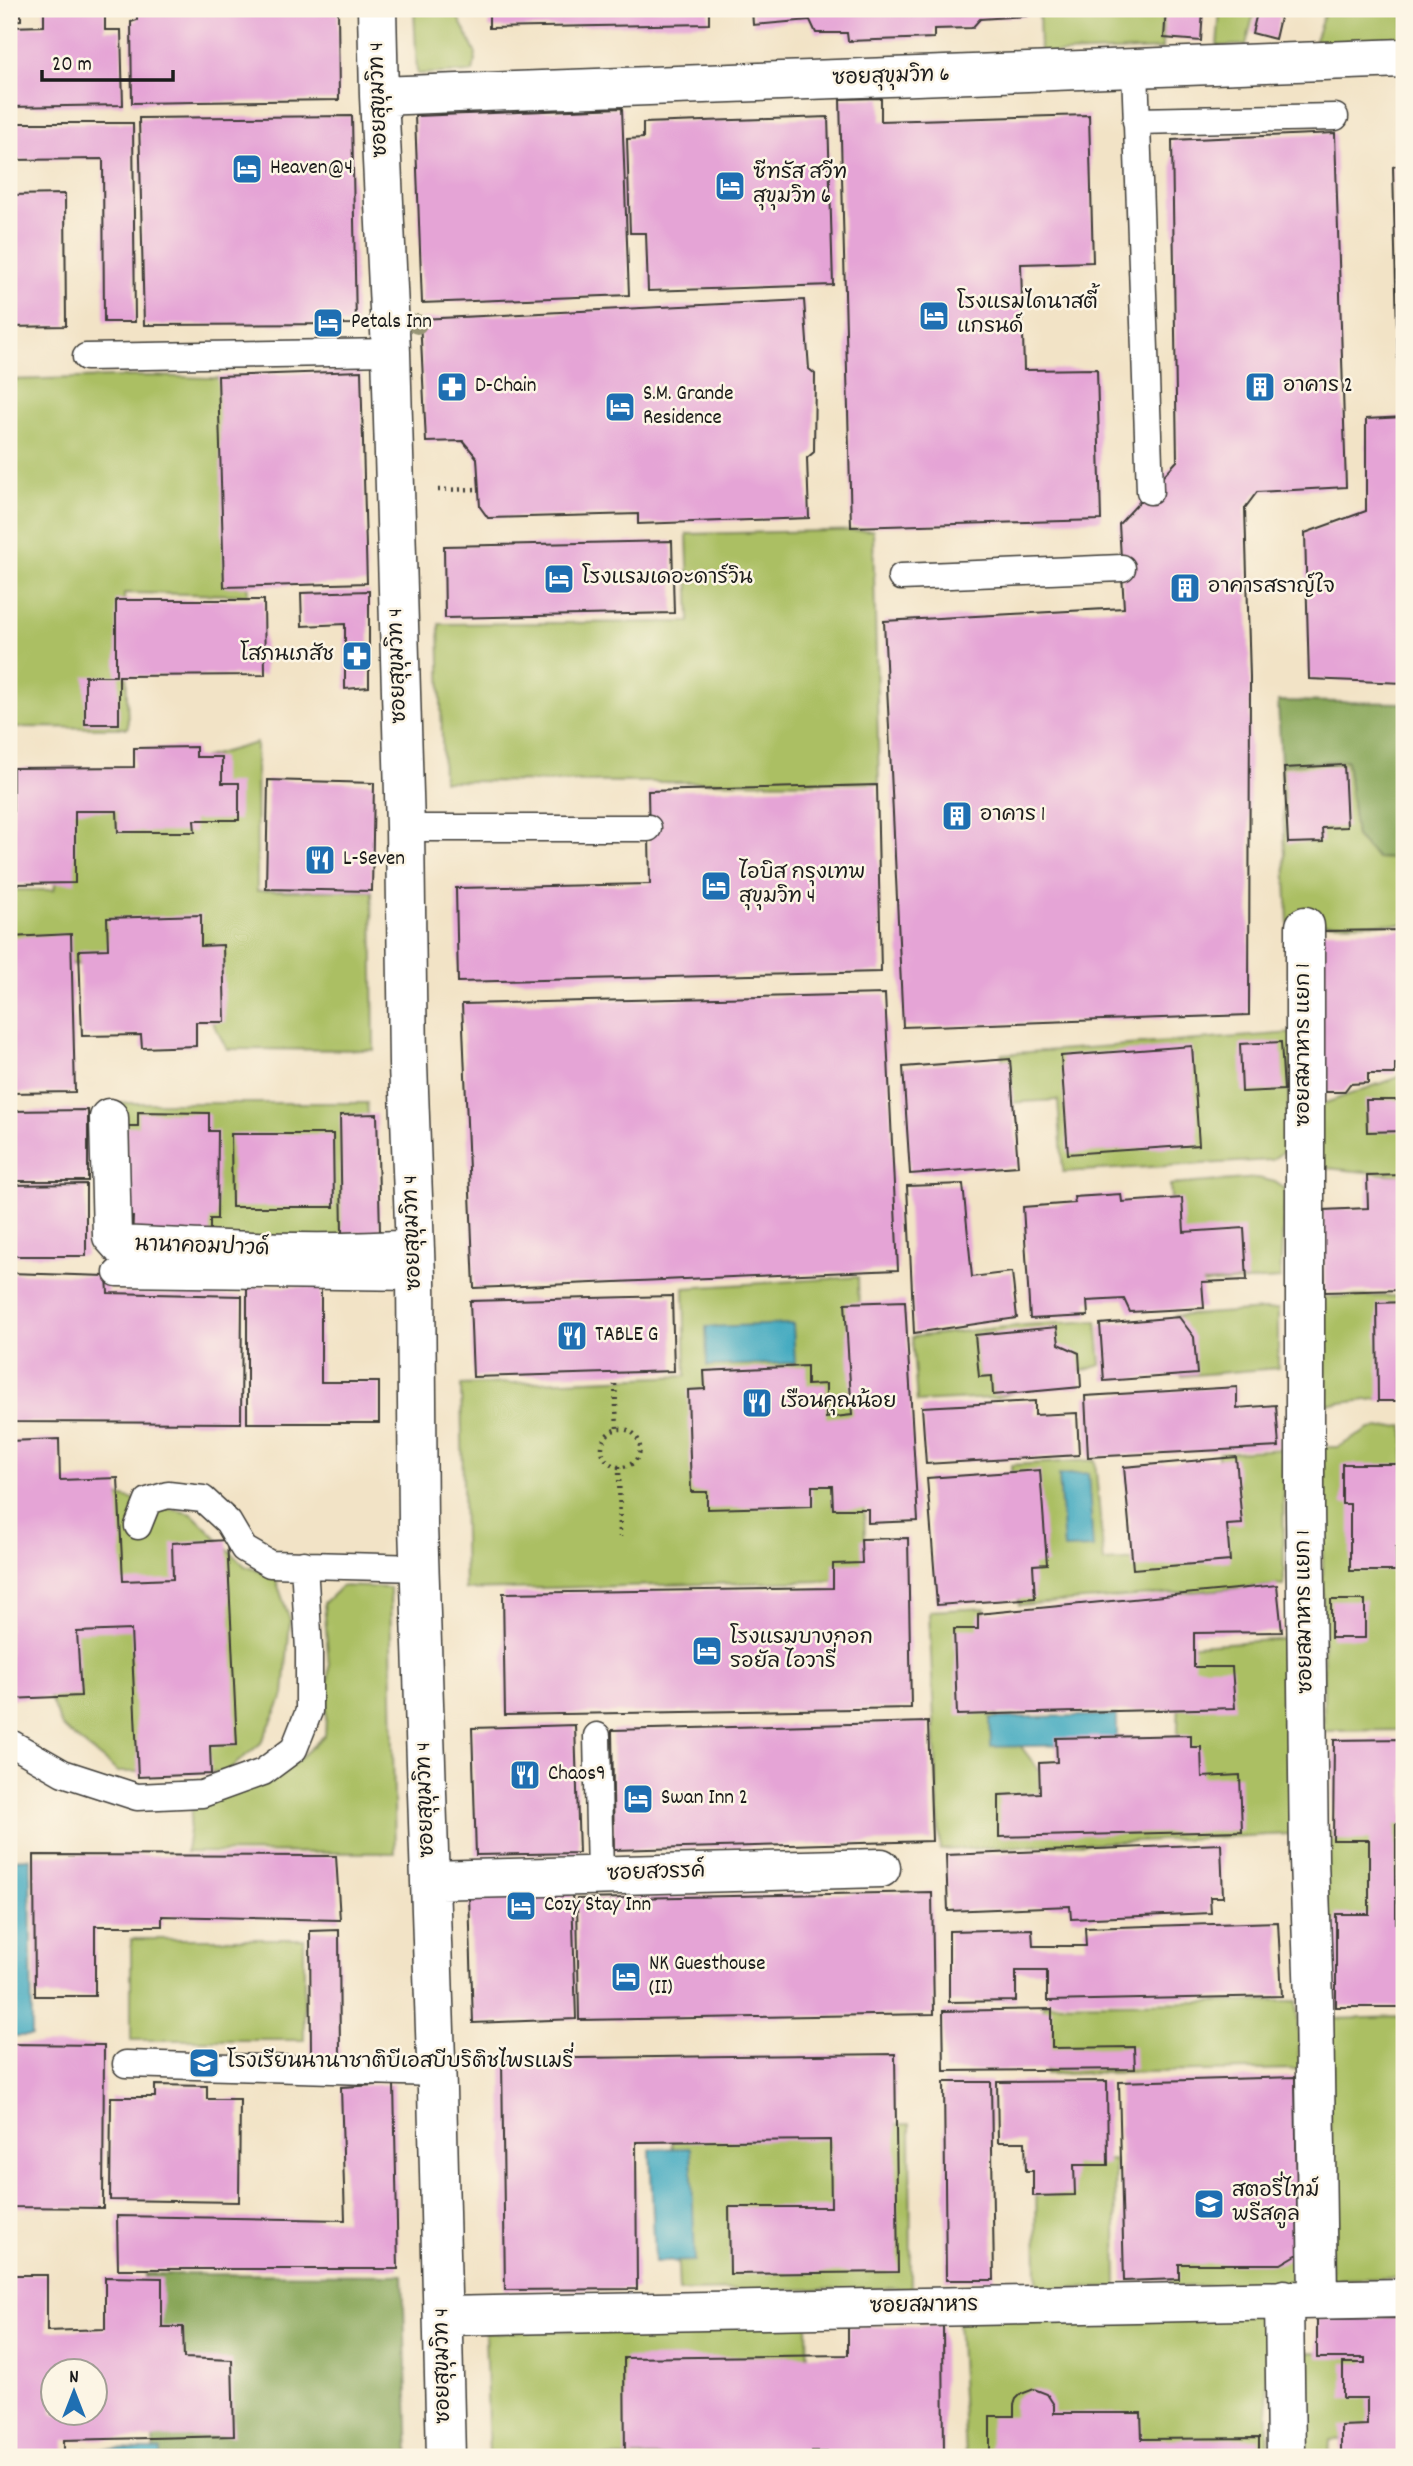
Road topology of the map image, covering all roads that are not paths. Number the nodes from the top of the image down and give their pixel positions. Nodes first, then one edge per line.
1 (377, 9) edge
2 (1404, 58) edge
3 (1135, 69) junction
4 (379, 96) junction
5 (1335, 117) dead end
6 (1136, 121) junction
7 (391, 352) junction
8 (86, 357) dead end
9 (1150, 491) dead end
10 (1122, 568) dead end
11 (901, 577) dead end
12 (405, 828) junction
13 (648, 828) dead end
14 (1304, 926) dead end
15 (109, 1118) dead end
16 (416, 1263) junction
17 (117, 1273) dead end
18 (138, 1526) dead end
19 (304, 1564) junction
20 (419, 1568) junction
21 (597, 1736) dead end
22 (9, 1742) edge
23 (881, 1868) dead end
24 (600, 1876) junction
25 (430, 1880) junction
26 (126, 2064) dead end
27 (436, 2073) junction
28 (1404, 2298) edge
29 (1301, 2299) junction
30 (444, 2316) junction
31 (446, 2457) edge
32 (1286, 2457) edge

1 - 4 street, ซอยสุขุมวิท 4
2 - 3 street, ซอยสุขุมวิท 6
3 - 4 street, ซอยสุขุมวิท 6
3 - 6 lane
4 - 7 street, ซอยสุขุมวิท 4
5 - 6 lane
6 - 9 lane
7 - 8 lane
7 - 12 street, ซอยสุขุมวิท 4
10 - 11 lane
12 - 13 lane
12 - 16 street, ซอยสุขุมวิท 4
14 - 29 street, ซอยสมาหาร แยก 1
15 - 16 street, นานาคอมปาวด์
16 - 17 lane
16 - 20 street, ซอยสุขุมวิท 4
18 - 19 lane
19 - 20 lane
19 - 22 lane
20 - 25 street, ซอยสุขุมวิท 4
21 - 24 lane
23 - 24 street, ซอยสวรรค์
24 - 25 street, ซอยสวรรค์
25 - 27 street, ซอยสุขุมวิท 4
26 - 27 lane
27 - 30 street, ซอยสุขุมวิท 4
28 - 29 street, ซอยสมาหาร
29 - 30 street, ซอยสมาหาร
29 - 32 street, ซอยสมาหาร แยก 1
30 - 31 street, ซอยสุขุมวิท 4

